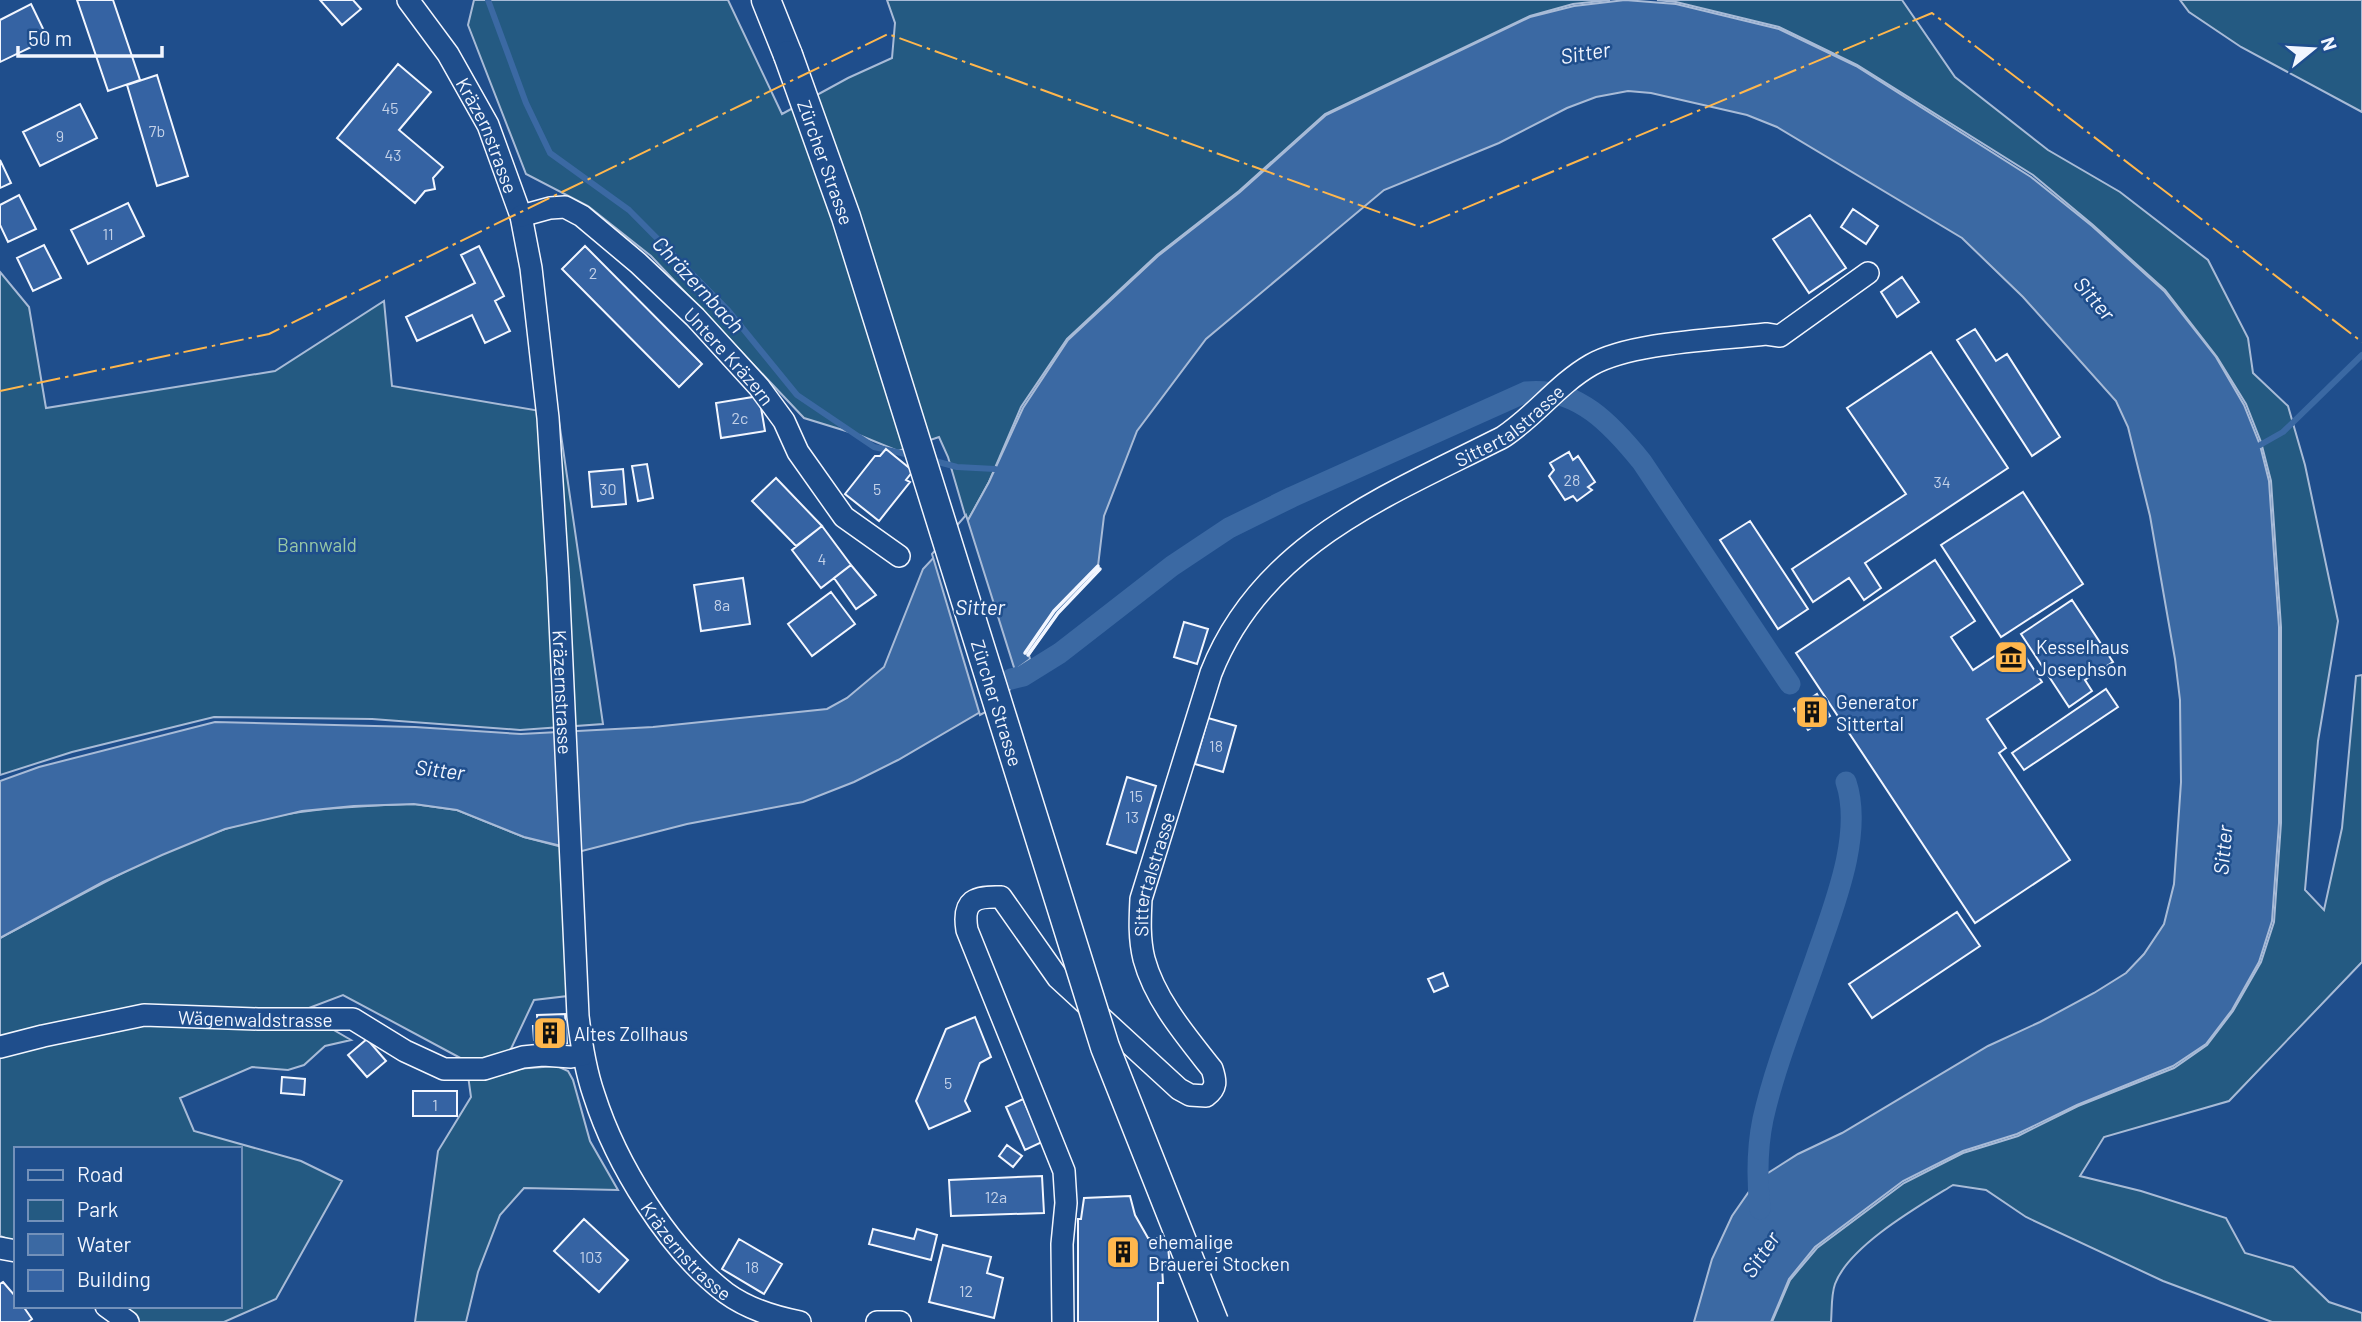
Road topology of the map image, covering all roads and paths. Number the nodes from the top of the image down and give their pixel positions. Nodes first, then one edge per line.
1 (408, 0) edge
2 (766, 0) edge
3 (521, 216) junction
4 (1868, 273) dead end
5 (899, 556) dead end
6 (0, 1047) edge
7 (583, 1055) junction
8 (109, 1308) edge
9 (128, 1322) edge
10 (800, 1322) edge
11 (877, 1322) edge
12 (900, 1322) edge
13 (1063, 1322) edge
14 (1213, 1322) edge

1 - 3 street, Kräzernstrasse
2 - 14 main road, Zürcher Strasse, bridge
3 - 5 street, Untere Kräzern
3 - 7 street, Kräzernstrasse
4 - 13 street, Sittertalstrasse
6 - 7 street, Wägenwaldstrasse
7 - 10 street, Kräzernstrasse
8 - 9 street
11 - 12 street

